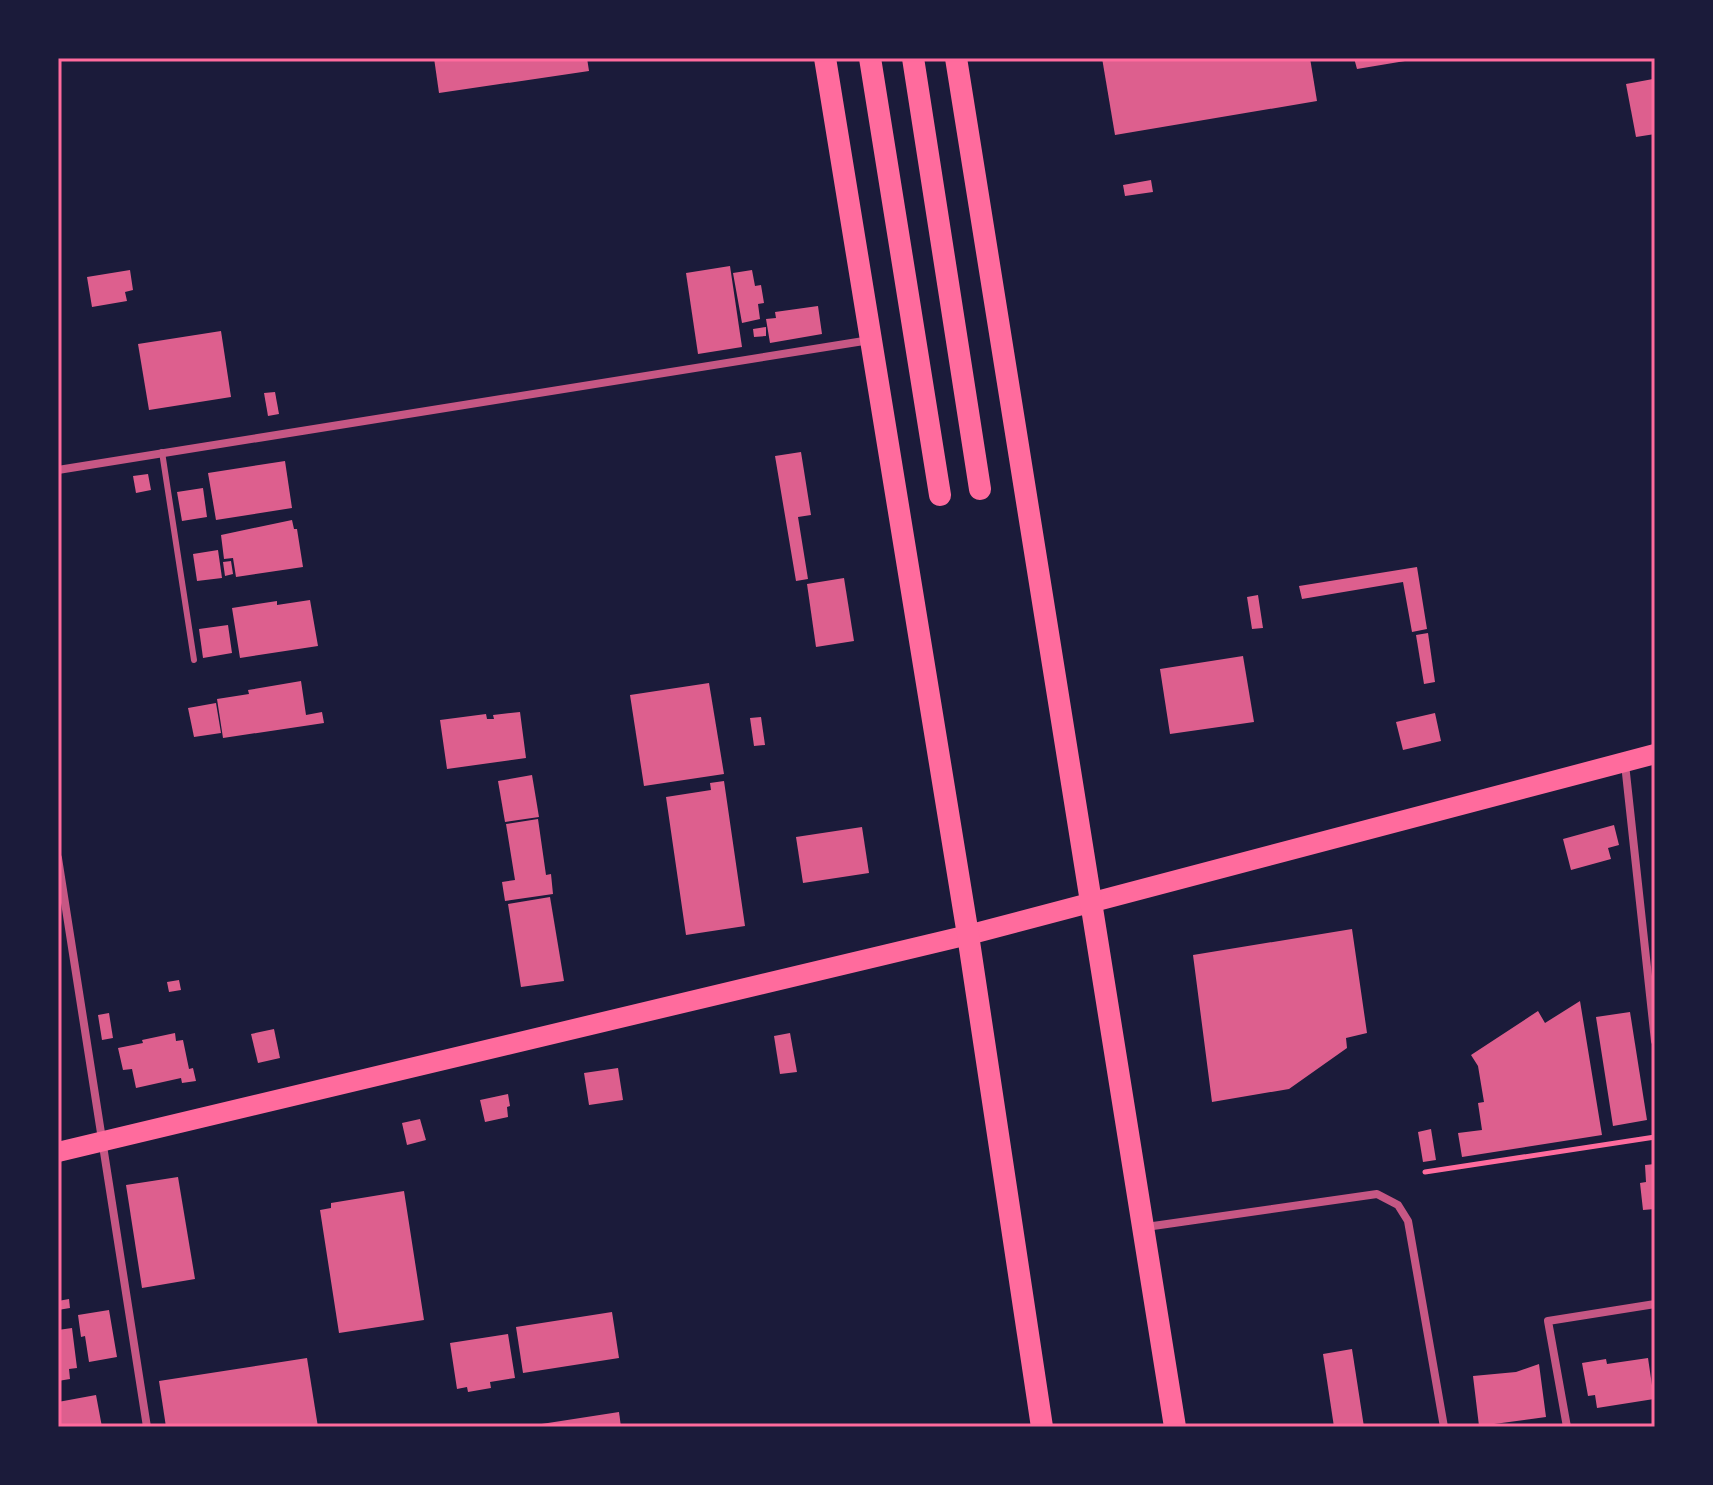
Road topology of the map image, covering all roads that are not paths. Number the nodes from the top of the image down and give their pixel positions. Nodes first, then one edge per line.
1 (825, 58) edge
2 (870, 58) edge
3 (913, 58) edge
4 (956, 58) edge
5 (870, 340) junction
6 (162, 452) junction
7 (58, 470) edge
8 (980, 489) dead end
9 (940, 495) dead end
10 (194, 660) dead end
11 (1655, 754) edge
12 (1625, 762) junction
13 (58, 858) edge
14 (1091, 902) junction
15 (968, 935) junction
16 (1655, 1041) edge
17 (102, 1143) junction
18 (58, 1152) edge
19 (1142, 1227) junction
20 (1655, 1304) edge
21 (147, 1427) edge
22 (1042, 1427) edge
23 (1175, 1427) edge
24 (1444, 1427) edge
25 (1567, 1427) edge

1 - 5 highway
2 - 9 highway
3 - 8 highway
4 - 14 highway
5 - 6 street
5 - 15 highway
6 - 7 street
6 - 10 lane
11 - 12 main road
12 - 14 main road
12 - 16 street
13 - 17 street
14 - 15 main road
14 - 19 highway
15 - 17 main road
15 - 22 highway
17 - 18 main road
17 - 21 street
19 - 23 highway
19 - 24 street
20 - 25 street

